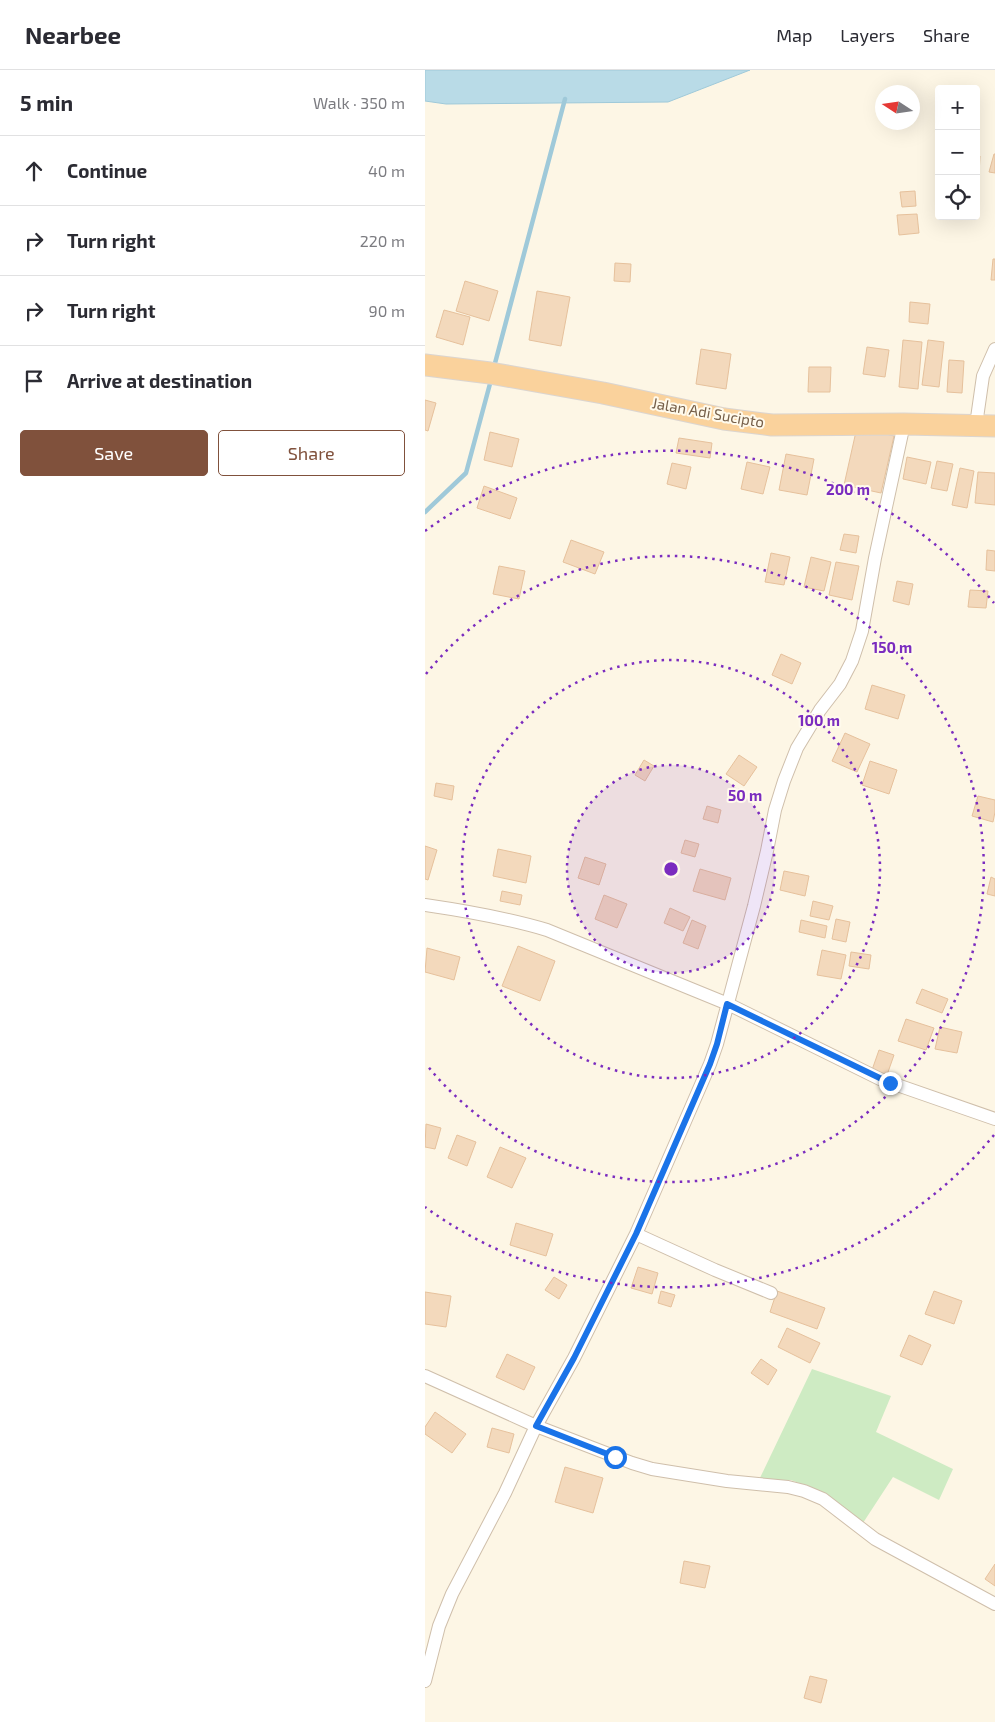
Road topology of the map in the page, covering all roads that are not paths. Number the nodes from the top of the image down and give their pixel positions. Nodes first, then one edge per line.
1 (995, 349) edge
2 (425, 364) edge
3 (904, 424) junction
4 (990, 427) edge
5 (425, 905) edge
6 (727, 1004) junction
7 (995, 1119) edge
8 (636, 1234) junction
9 (771, 1293) dead end
10 (425, 1376) edge
11 (536, 1426) junction
12 (995, 1604) edge
13 (425, 1681) edge

1 - 4 street
2 - 3 highway, Jalan Adi Sucipto
3 - 4 highway, Jalan Adi Sucipto
3 - 6 street
5 - 6 street
6 - 7 street
6 - 8 street
8 - 9 street
8 - 11 street
10 - 11 street
11 - 12 street
11 - 13 street

